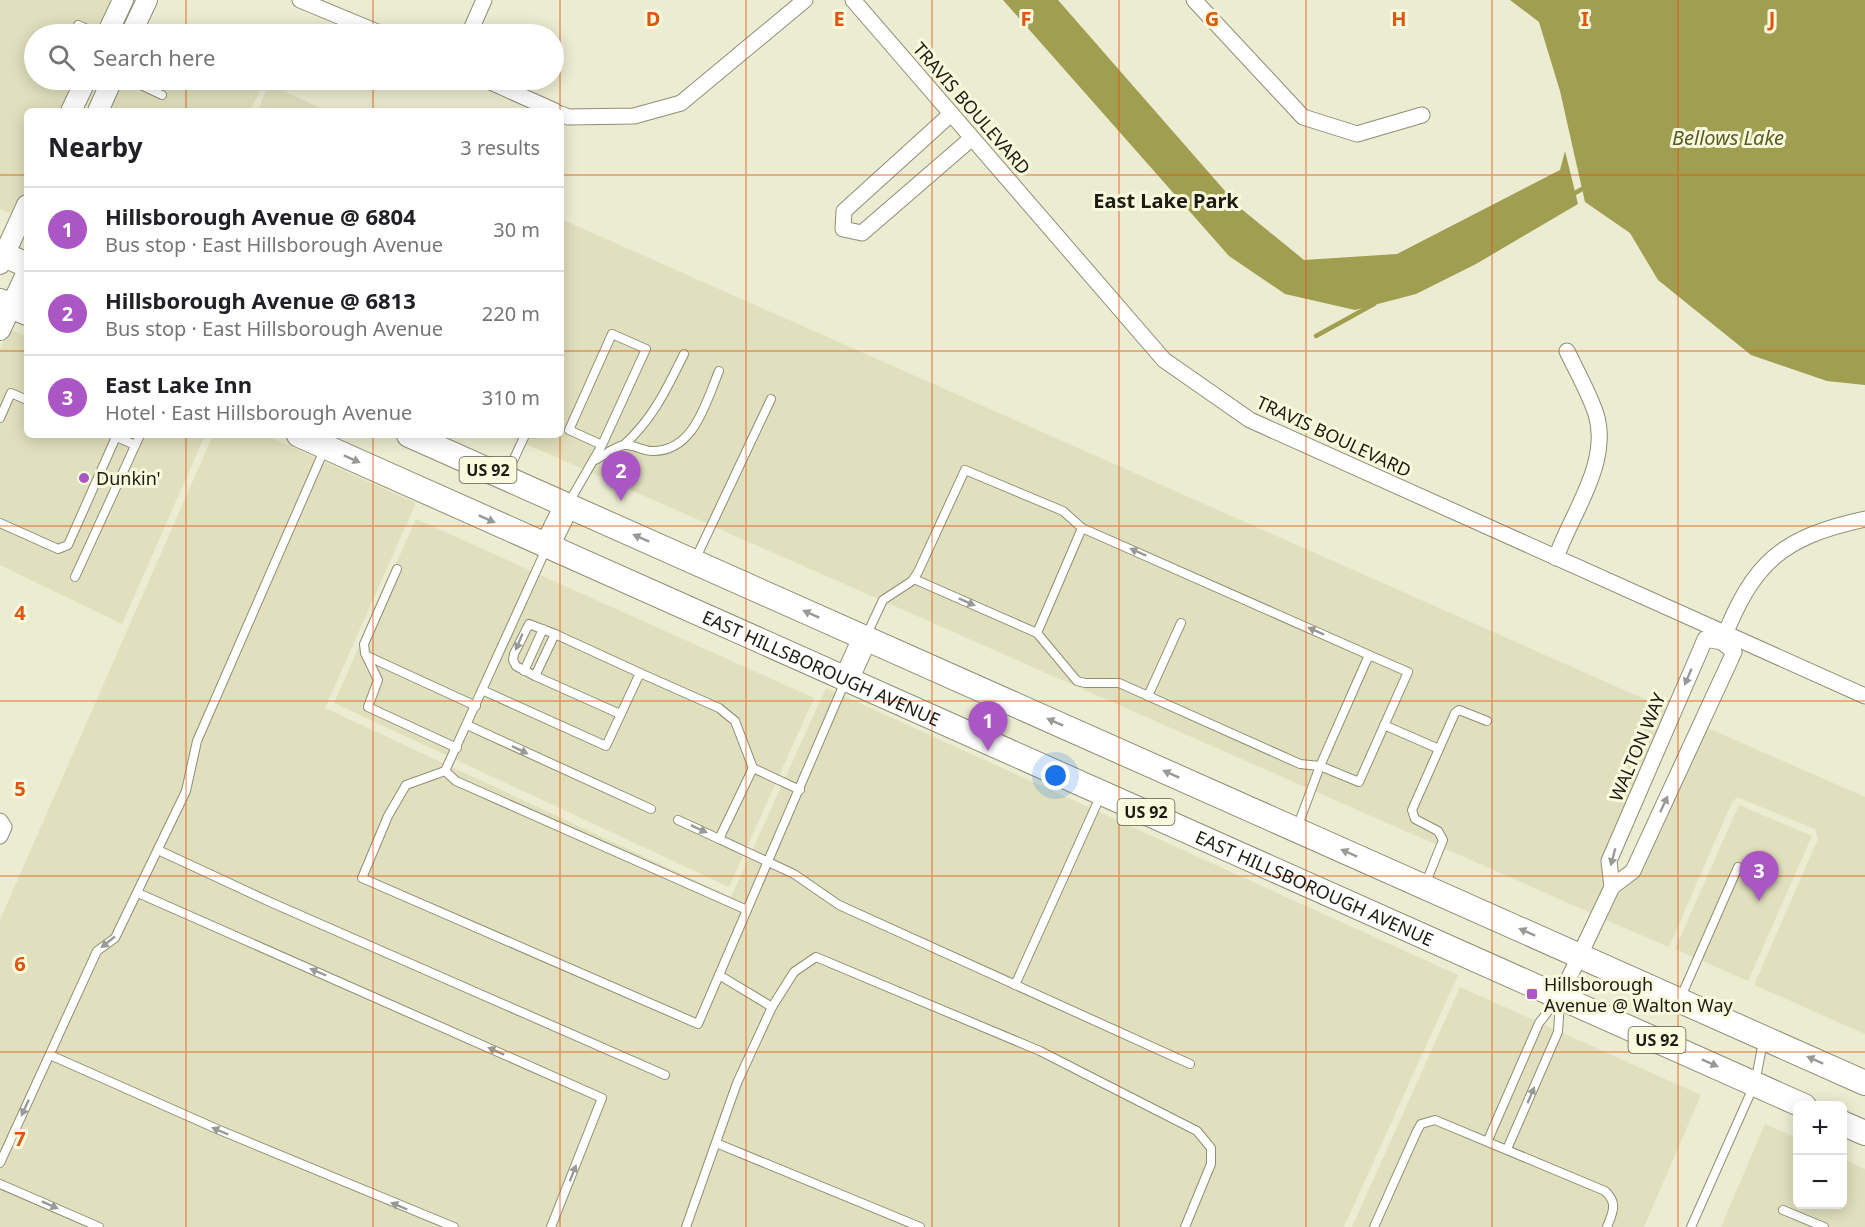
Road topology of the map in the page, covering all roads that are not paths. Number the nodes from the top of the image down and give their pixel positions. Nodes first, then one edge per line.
1 (123, 0) edge
2 (147, 0) edge
3 (300, 0) edge
4 (484, 0) edge
5 (805, 0) edge
6 (853, 0) edge
7 (1194, 0) edge
8 (112, 24) edge
9 (136, 24) edge
10 (358, 24) edge
11 (473, 24) edge
12 (81, 90) edge
13 (107, 90) edge
14 (151, 90) edge
15 (508, 90) edge
16 (162, 95) dead end
17 (72, 108) edge
18 (99, 108) edge
19 (548, 108) edge
20 (951, 114) junction
21 (564, 115) edge
22 (1422, 115) dead end
23 (972, 138) junction
24 (24, 212) edge
25 (1, 257) edge
26 (24, 264) edge
27 (24, 280) edge
28 (13, 307) edge
29 (0, 330) edge
30 (1567, 351) dead end
31 (684, 354) dead end
32 (719, 371) dead end
33 (24, 399) edge
34 (771, 399) dead end
35 (0, 418) edge
36 (114, 438) edge
37 (119, 438) edge
38 (138, 438) edge
39 (306, 438) edge
40 (416, 438) edge
41 (524, 438) edge
42 (135, 445) junction
43 (602, 445) junction
44 (624, 445) junction
45 (325, 447) junction
46 (595, 460) junction
47 (505, 478) junction
48 (567, 505) junction
49 (1865, 519) edge
50 (0, 523) edge
51 (1082, 528) junction
52 (547, 546) junction
53 (1556, 558) junction
54 (694, 562) junction
55 (397, 569) dead end
56 (75, 577) dead end
57 (914, 579) junction
58 (1181, 623) dead end
59 (543, 629) junction
60 (1037, 633) junction
61 (555, 634) junction
62 (865, 638) junction
63 (1724, 638) junction
64 (1369, 655) junction
65 (367, 656) junction
66 (524, 671) junction
67 (640, 673) junction
68 (535, 676) junction
69 (846, 680) junction
70 (482, 690) junction
71 (1148, 696) junction
72 (1865, 696) edge
73 (476, 706) junction
74 (620, 714) junction
75 (1487, 721) dead end
76 (467, 725) junction
77 (1384, 725) junction
78 (457, 748) junction
79 (1439, 749) junction
80 (1320, 765) junction
81 (753, 768) junction
82 (445, 771) junction
83 (800, 790) junction
84 (1102, 793) junction
85 (651, 809) dead end
86 (678, 820) dead end
87 (0, 821) edge
88 (1297, 830) junction
89 (0, 836) edge
90 (719, 839) junction
91 (158, 850) junction
92 (768, 862) junction
93 (1738, 867) dead end
94 (1424, 887) junction
95 (1612, 887) junction
96 (138, 893) junction
97 (747, 910) junction
98 (1581, 956) junction
99 (719, 975) junction
100 (1015, 985) junction
101 (1560, 997) junction
102 (1680, 1000) junction
103 (772, 1007) junction
104 (1764, 1038) junction
105 (50, 1055) junction
106 (1190, 1064) dead end
107 (665, 1075) dead end
108 (1755, 1083) junction
109 (1865, 1083) edge
110 (1793, 1101) edge
111 (1847, 1125) edge
112 (1865, 1133) edge
113 (1488, 1140) junction
114 (716, 1143) junction
115 (1507, 1149) junction
116 (0, 1163) edge
117 (0, 1184) edge
118 (1783, 1209) dead end
119 (99, 1227) edge
120 (454, 1227) edge
121 (551, 1227) edge
122 (687, 1227) edge
123 (920, 1227) edge
124 (1185, 1227) edge
125 (1374, 1227) edge
126 (1607, 1227) edge
127 (1691, 1227) edge
128 (1824, 1227) edge

1 - 8 street
2 - 9 street
3 - 10 street
4 - 11 street
5 - 21 street
6 - 20 street, TRAVIS BOULEVARD
7 - 22 street
12 - 17 street
13 - 18 street
14 - 16 lane
15 - 19 street
20 - 23 street, TRAVIS BOULEVARD
20 - 23 street
23 - 53 street, TRAVIS BOULEVARD
24 - 25 street
25 - 26 main road
27 - 28 street
28 - 29 street
30 - 53 street
31 - 44 lane
32 - 44 lane
33 - 35 lane
34 - 54 lane
36 - 50 lane
37 - 42 lane
38 - 42 lane
39 - 45 main road, EAST HILLSBOROUGH AVENUE / US 92
40 - 47 main road, US 92
41 - 47 lane
42 - 56 lane
43 - 43 lane
43 - 46 lane
44 - 46 lane
45 -> 52 main road, EAST HILLSBOROUGH AVENUE / US 92
45 - 91 lane
46 - 48 lane
47 - 48 main road, US 92
48 - 52 main road
54 -> 48 main road, US 92
49 - 63 street
51 - 57 lane
51 - 60 lane
64 -> 51 lane
52 - 69 main road, EAST HILLSBOROUGH AVENUE / US 92
52 - 70 lane
53 - 63 street, TRAVIS BOULEVARD
62 -> 54 main road, US 92
55 - 65 lane
57 -> 60 lane
57 - 62 lane
58 - 71 lane
59 - 61 lane
59 - 66 lane
59 -> 66 lane
60 - 71 lane
61 - 67 lane
61 - 68 lane
62 - 69 main road
88 -> 62 main road, US 92
63 - 72 street, TRAVIS BOULEVARD
95 -> 63 street, WALTON WAY
63 -> 95 street, WALTON WAY
64 - 77 lane
64 - 80 lane
65 - 73 lane
65 - 78 lane
66 - 68 lane
67 - 74 lane
67 - 81 lane
68 - 74 lane
69 - 83 lane
69 - 84 main road, EAST HILLSBOROUGH AVENUE / US 92
70 - 73 lane
70 - 74 lane
71 - 80 lane
73 - 76 lane
75 - 79 lane
76 - 78 lane
76 -> 85 lane
77 - 79 lane
77 - 80 lane
78 - 82 lane
79 - 94 lane
80 - 88 lane
81 - 83 lane
81 - 90 lane
82 - 97 lane
82 - 99 lane
83 - 92 lane
84 - 100 lane
84 - 101 main road, EAST HILLSBOROUGH AVENUE / US 92
86 -> 90 lane
87 - 89 street
94 -> 88 main road, US 92
90 - 92 lane
91 - 96 lane
91 - 107 lane
92 - 97 lane
92 - 100 lane
93 - 102 lane
98 -> 94 main road, US 92
95 - 98 street, WALTON WAY
96 -> 105 lane
121 -> 96 lane
97 - 99 lane
98 - 101 street, WALTON WAY
98 - 102 main road, US 92
99 - 103 lane
100 - 106 lane
101 -> 108 main road, EAST HILLSBOROUGH AVENUE / US 92
101 - 113 lane
115 -> 101 lane
102 - 104 main road, US 92
103 - 114 lane
103 - 124 lane
104 - 108 lane
109 -> 104 main road, US 92
105 -> 116 lane
120 -> 105 lane
108 - 110 main road, EAST HILLSBOROUGH AVENUE / US 92
108 - 127 lane
111 - 112 main road
113 - 115 lane
113 - 125 lane
114 - 122 lane
114 - 123 lane
115 - 126 lane
117 -> 119 lane
118 - 128 lane

